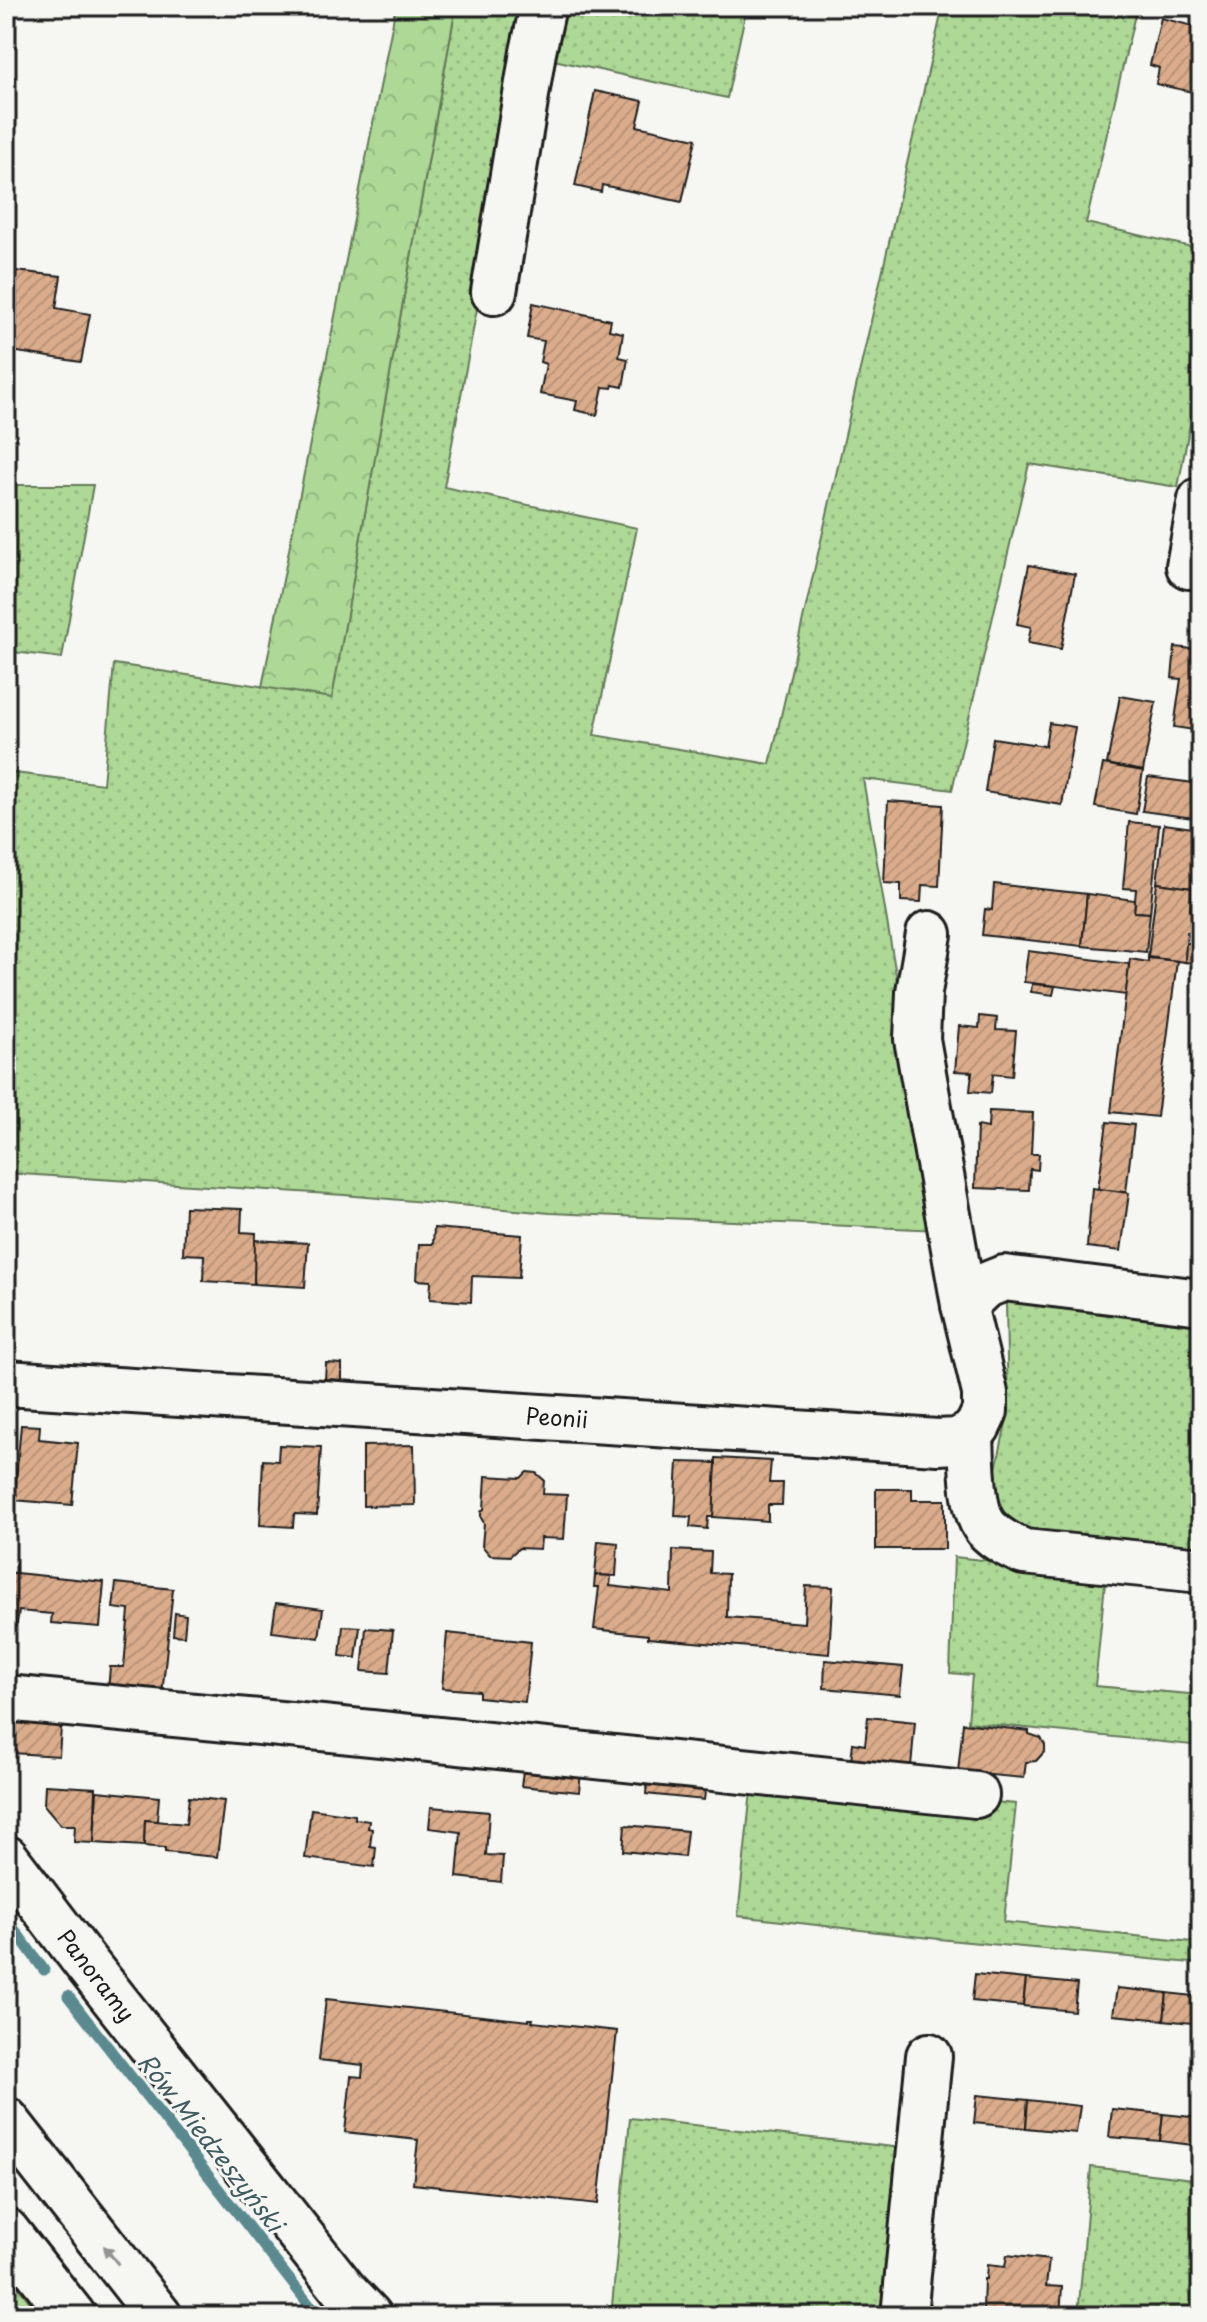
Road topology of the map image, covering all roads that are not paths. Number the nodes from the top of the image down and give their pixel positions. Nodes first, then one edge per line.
1 (543, 6) edge
2 (494, 292) dead end
3 (1201, 500) edge
4 (1189, 566) dead end
5 (929, 934) dead end
6 (1201, 1302) edge
7 (964, 1305) junction
8 (6, 1383) edge
9 (971, 1434) junction
10 (1201, 1570) edge
11 (6, 1698) edge
12 (976, 1795) dead end
13 (6, 1858) edge
14 (929, 2056) dead end
15 (6, 2120) edge
16 (6, 2231) edge
17 (73, 2316) edge
18 (159, 2316) edge
19 (369, 2316) edge
20 (904, 2316) edge

1 - 2 street
3 - 4 street
5 - 7 street
6 - 7 street
7 - 9 street
8 - 9 street, Peonii
9 - 10 street
11 - 12 street
13 - 19 street, Panoramy
14 - 20 street
18 -> 15 street
16 - 17 street

